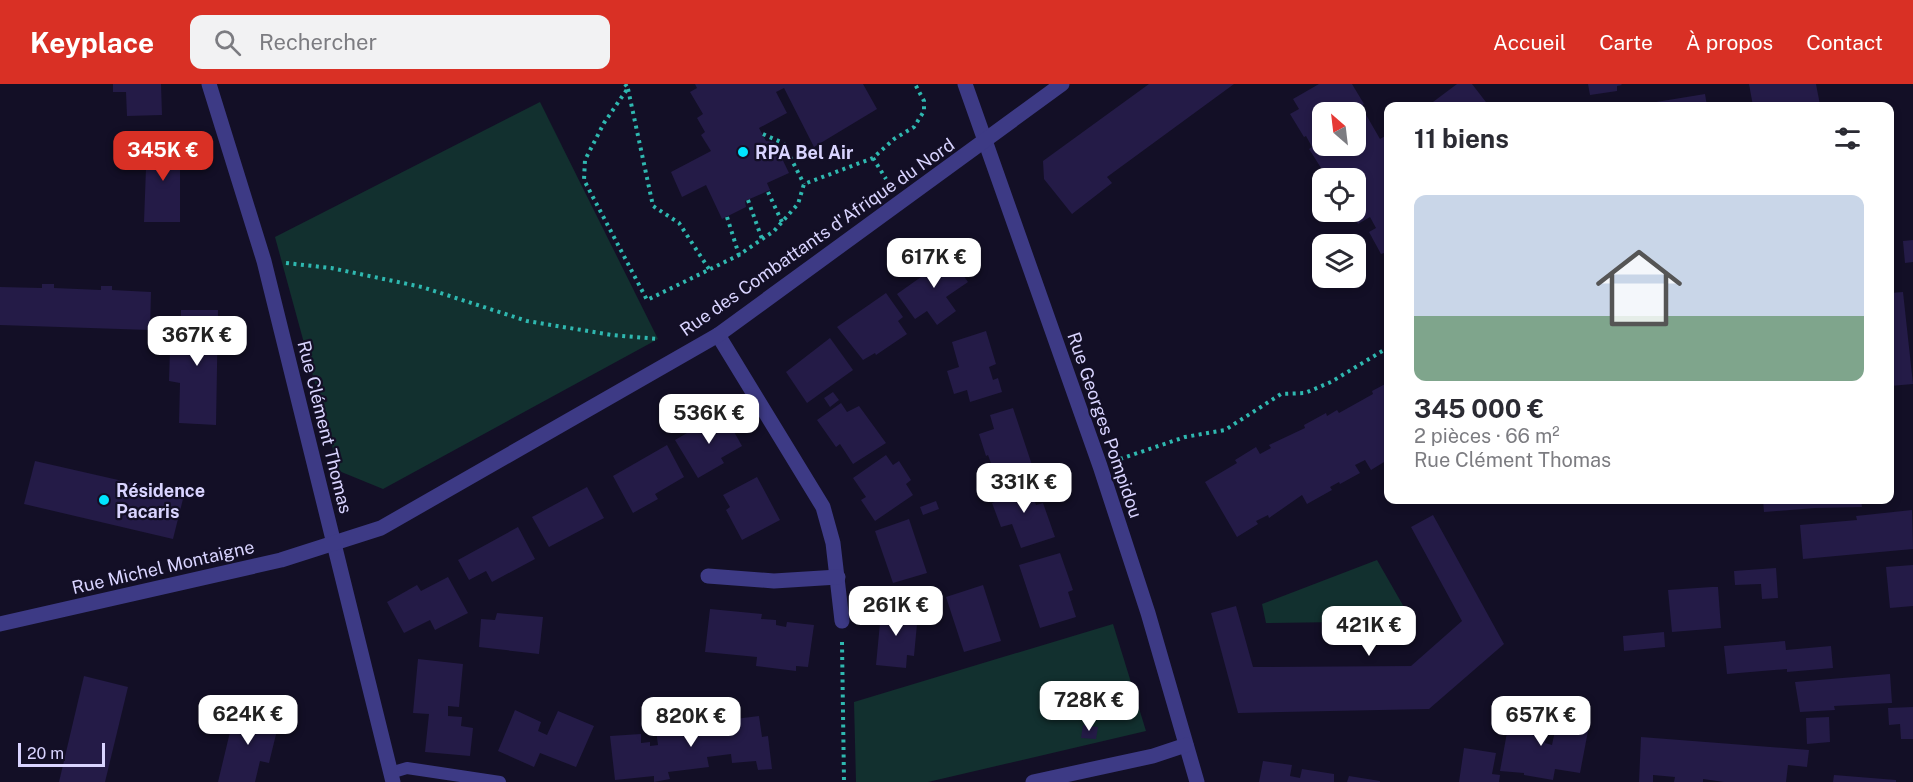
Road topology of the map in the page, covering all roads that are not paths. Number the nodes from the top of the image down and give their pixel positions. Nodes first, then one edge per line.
1 (209, 84) edge
2 (965, 84) edge
3 (1062, 84) edge
4 (986, 140) junction
5 (718, 335) junction
6 (334, 544) junction
7 (708, 576) dead end
8 (838, 577) junction
9 (842, 621) road end
10 (0, 624) edge
11 (1186, 745) junction
12 (391, 777) edge
13 (500, 782) edge
14 (1033, 782) edge
15 (1197, 782) edge

1 - 6 street, Rue Clément Thomas
2 - 4 street, Rue Georges Pompidou
3 - 4 street, Rue des Combattants d'Afrique du Nord
4 - 5 street, Rue des Combattants d'Afrique du Nord
4 - 11 street, Rue Georges Pompidou
5 - 6 street, Rue des Combattants d'Afrique du Nord
5 - 8 street
6 - 10 street, Rue Michel Montaigne
6 - 12 street, Rue Clément Thomas
7 - 8 street
8 - 9 street
11 - 14 street
11 - 15 street, Rue Georges Pompidou
12 - 13 lane

